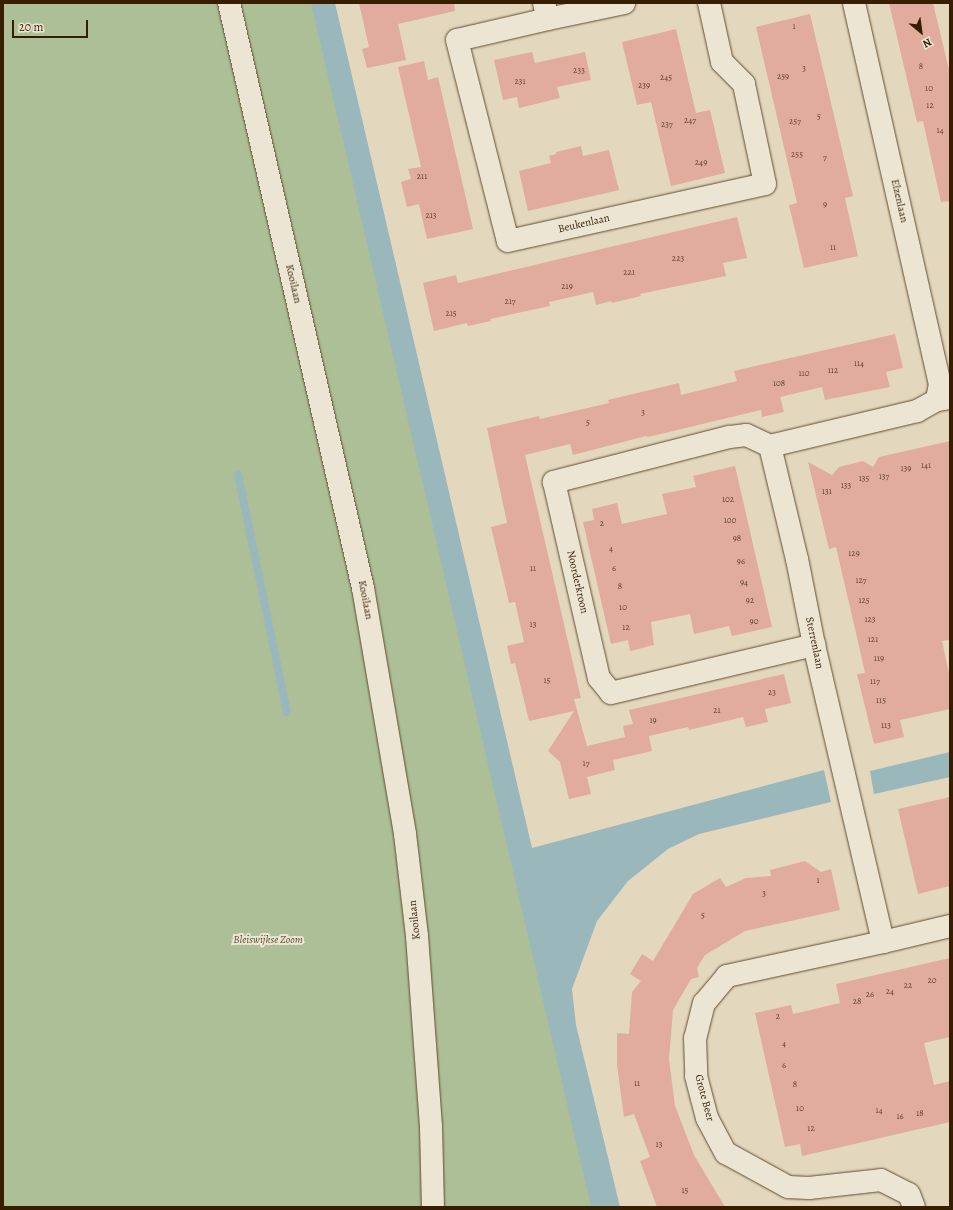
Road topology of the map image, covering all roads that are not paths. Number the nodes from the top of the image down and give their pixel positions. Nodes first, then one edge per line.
1 (228, 3) edge
2 (624, 3) edge
3 (709, 3) edge
4 (854, 3) edge
5 (546, 11) edge
6 (943, 399) edge
7 (770, 446) junction
8 (814, 645) junction
9 (950, 926) edge
10 (883, 942) junction
11 (433, 1207) edge
12 (914, 1207) edge

1 - 11 street, Kooilaan
2 - 5 street, Beukenlaan
3 - 5 street, Beukenlaan
4 - 6 street, Elzenlaan
6 - 7 street
7 - 8 street, Sterrenlaan
7 - 8 street, Noorderkroon
8 - 10 street, Sterrenlaan
9 - 10 street
10 - 12 street, Grote Beer

